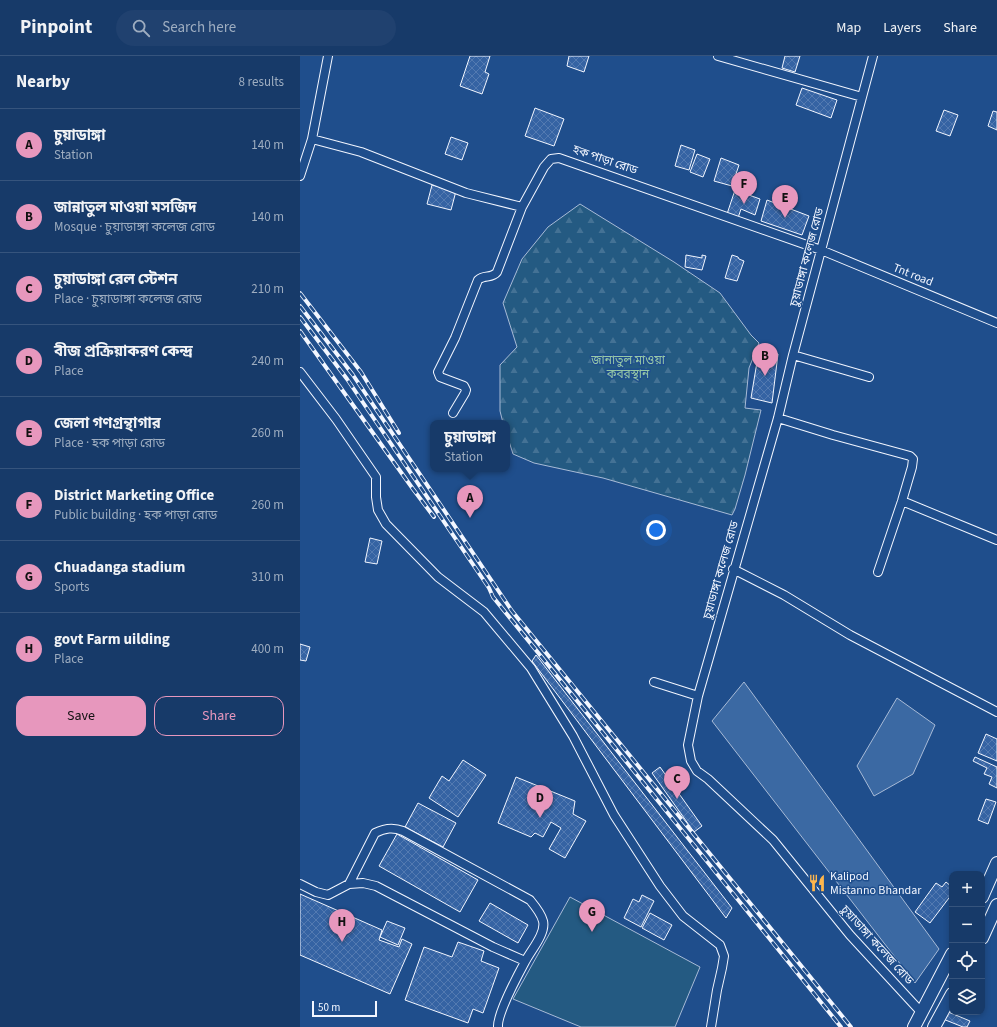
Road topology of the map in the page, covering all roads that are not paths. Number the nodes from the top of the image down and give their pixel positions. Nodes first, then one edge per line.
1 (328, 56) edge
2 (718, 56) edge
3 (873, 56) edge
4 (862, 97) junction
5 (312, 139) junction
6 (300, 176) edge
7 (522, 207) junction
8 (821, 250) junction
9 (997, 323) edge
10 (793, 355) junction
11 (300, 372) edge
12 (869, 377) dead end
13 (453, 414) dead end
14 (778, 418) junction
15 (902, 501) junction
16 (997, 540) edge
17 (734, 569) junction
18 (878, 572) dead end
19 (654, 682) dead end
20 (698, 696) junction
21 (997, 712) edge
22 (997, 862) edge
23 (300, 884) edge
24 (349, 884) junction
25 (985, 890) edge
26 (997, 905) edge
27 (985, 931) edge
28 (949, 960) edge
29 (526, 961) junction
30 (949, 1000) edge
31 (921, 1012) junction
32 (498, 1027) edge
33 (711, 1027) edge
34 (914, 1027) edge
35 (934, 1027) edge

1 - 5 street
2 - 4 street
3 - 4 street, চুয়াডাঙ্গা কলেজ রোড
4 - 8 street, চুয়াডাঙ্গা কলেজ রোড
5 - 6 street
5 - 7 street
7 - 8 street, হক পাড়া রোড
7 - 13 street, হক পাড়া রোড
8 - 9 street, Tnt road
8 - 10 street, চুয়াডাঙ্গা কলেজ রোড
10 - 12 street
10 - 14 street, চুয়াডাঙ্গা কলেজ রোড
11 - 33 street
14 - 15 street
14 - 17 street, চুয়াডাঙ্গা কলেজ রোড
15 - 16 street
15 - 18 street
17 - 20 street, চুয়াডাঙ্গা কলেজ রোড
17 - 21 street
19 - 20 street
20 - 31 street, চুয়াডাঙ্গা কলেজ রোড
22 - 25 main road
23 - 24 street
24 - 29 street
24 - 29 street
26 - 27 main road
28 - 31 main road
29 - 32 street
30 - 35 main road
31 - 34 main road

